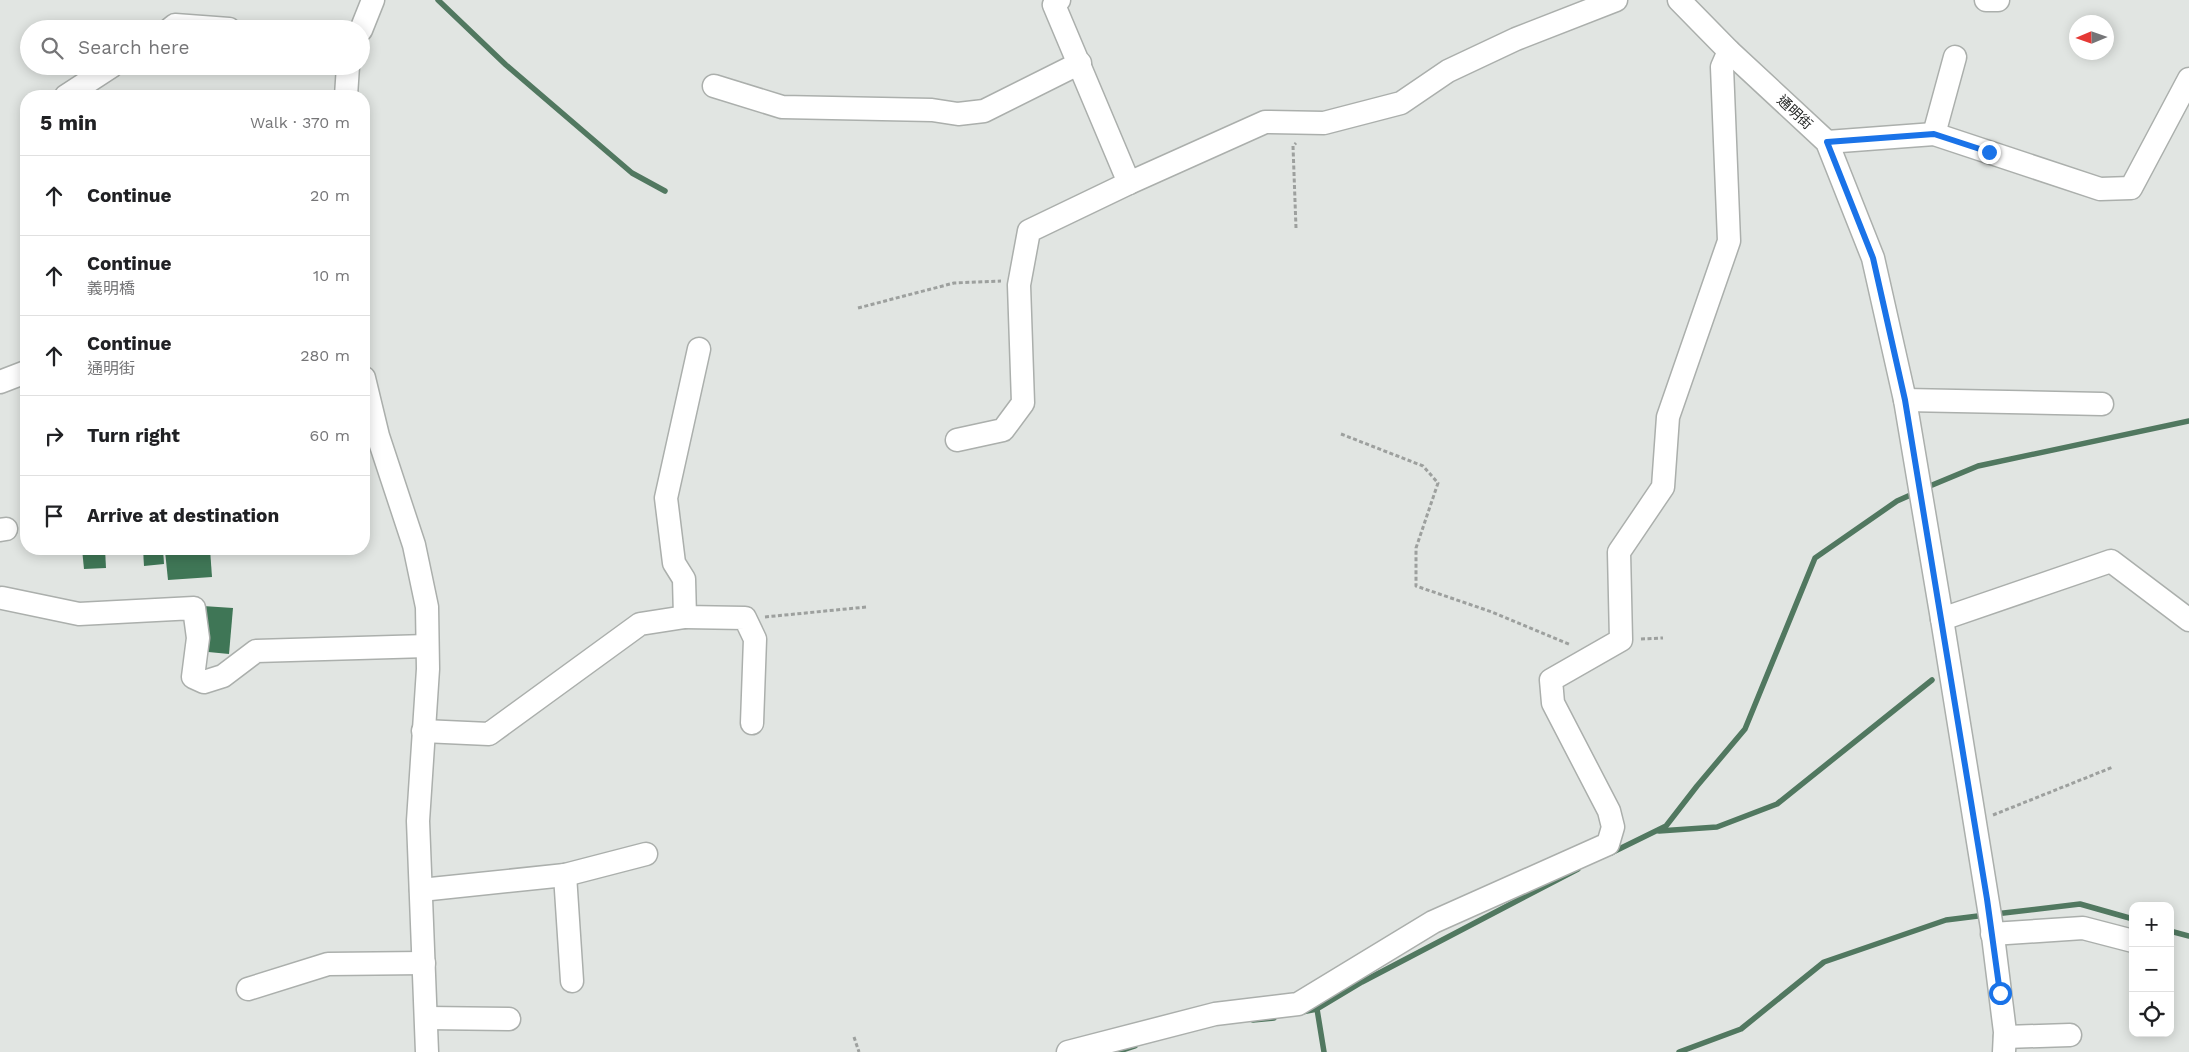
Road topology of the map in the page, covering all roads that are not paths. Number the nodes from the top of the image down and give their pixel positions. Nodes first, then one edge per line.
1 (372, 0) edge
2 (1059, 0) edge
3 (1616, 0) edge
4 (1679, 0) edge
5 (1986, 0) edge
6 (1998, 0) edge
7 (365, 20) edge
8 (1728, 51) junction
9 (1955, 57) dead end
10 (1080, 63) junction
11 (98, 75) edge
12 (347, 75) edge
13 (2189, 79) edge
14 (714, 86) dead end
15 (75, 90) edge
16 (346, 90) edge
17 (1934, 134) junction
18 (1827, 142) junction
19 (1129, 182) junction
20 (699, 349) dead end
21 (20, 374) edge
22 (0, 382) edge
23 (1905, 400) junction
24 (370, 403) edge
25 (2102, 404) dead end
26 (958, 440) dead end
27 (2, 598) dead end
28 (685, 617) junction
29 (1942, 619) junction
30 (2189, 620) edge
31 (428, 646) junction
32 (752, 723) dead end
33 (423, 731) junction
34 (646, 854) dead end
35 (565, 875) junction
36 (421, 890) junction
37 (1992, 931) junction
38 (2129, 940) edge
39 (424, 963) junction
40 (572, 981) dead end
41 (248, 989) dead end
42 (427, 1018) junction
43 (509, 1020) dead end
44 (2070, 1035) dead end
45 (2005, 1044) edge
46 (427, 1052) edge
47 (1068, 1052) edge

1 - 7 street
2 - 10 street
3 - 19 street
4 - 8 street, 通明街
5 - 6 street
8 - 18 street, 通明街
8 - 47 street
9 - 17 street
10 - 14 street
10 - 19 street
11 - 15 street
12 - 16 street
13 - 17 street
17 - 18 street
18 - 23 street, 通明街
19 - 26 street
20 - 28 street
21 - 22 street
23 - 25 street
23 - 29 street, 通明街
24 - 31 street
27 - 31 street
28 - 32 street
28 - 33 street
29 - 30 street
29 - 37 street, 通明街
31 - 33 street
33 - 36 street
34 - 35 street
35 - 36 street
35 - 40 street
36 - 39 street
37 - 38 street
37 - 45 street, 通明街
39 - 41 street
39 - 42 street
42 - 43 street
42 - 46 street
44 - 45 street

